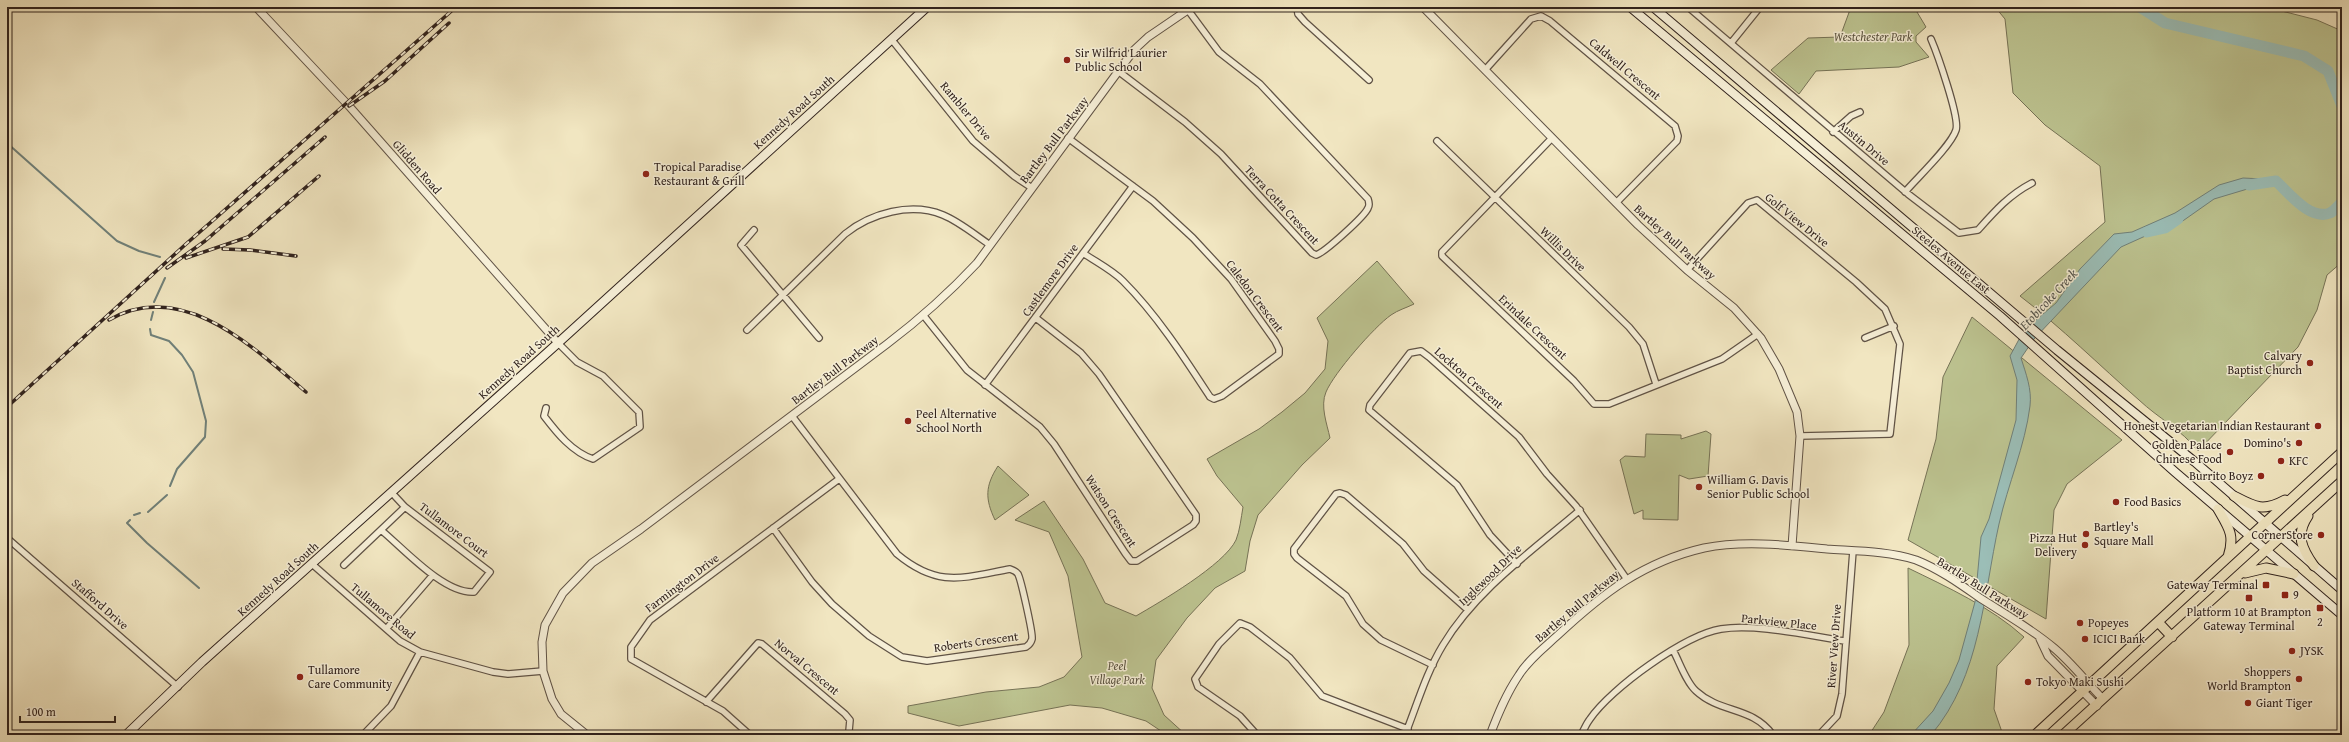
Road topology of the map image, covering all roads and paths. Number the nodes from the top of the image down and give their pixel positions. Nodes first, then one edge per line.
1 (256, 7) edge
2 (927, 7) edge
3 (1296, 7) edge
4 (1424, 7) edge
5 (1630, 7) edge
6 (1653, 7) edge
7 (1688, 7) edge
8 (1760, 7) edge
9 (1190, 8) edge
10 (1931, 39) dead end
11 (892, 40) junction
12 (1731, 43) junction
13 (1484, 70) junction
14 (1118, 71) junction
15 (1369, 80) dead end
16 (1860, 112) dead end
17 (1833, 132) junction
18 (1068, 138) junction
19 (1552, 138) junction
20 (1437, 141) dead end
21 (2032, 183) dead end
22 (1133, 186) junction
23 (1032, 188) junction
24 (1905, 192) junction
25 (1493, 198) junction
26 (1616, 203) junction
27 (754, 230) dead end
28 (990, 245) junction
29 (1083, 253) junction
30 (1687, 270) junction
31 (782, 295) junction
32 (924, 316) junction
33 (1036, 318) junction
34 (1894, 326) junction
35 (747, 330) dead end
36 (1758, 334) junction
37 (819, 338) dead end
38 (1865, 338) dead end
39 (558, 343) junction
40 (1656, 384) junction
41 (985, 385) junction
42 (546, 408) dead end
43 (792, 416) junction
44 (1800, 436) junction
45 (2342, 452) edge
46 (839, 479) junction
47 (2342, 481) edge
48 (392, 493) junction
49 (2297, 494) junction
50 (2234, 496) junction
51 (404, 507) junction
52 (2314, 507) junction
53 (2218, 509) junction
54 (1580, 510) junction
55 (2265, 524) junction
56 (773, 528) junction
57 (381, 530) junction
58 (2251, 537) junction
59 (2281, 537) junction
60 (7, 538) edge
61 (1792, 546) junction
62 (2267, 550) junction
63 (1853, 551) junction
64 (2228, 558) junction
65 (312, 564) junction
66 (1517, 564) junction
67 (344, 565) dead end
68 (2314, 566) junction
69 (2294, 574) junction
70 (2240, 575) junction
71 (432, 576) junction
72 (1626, 578) junction
73 (2342, 590) edge
74 (1468, 610) junction
75 (2342, 615) edge
76 (2158, 622) junction
77 (387, 628) junction
78 (2172, 637) junction
79 (1845, 641) junction
80 (1673, 650) junction
81 (420, 652) junction
82 (1433, 665) junction
83 (543, 671) junction
84 (178, 687) junction
85 (2086, 688) junction
86 (706, 702) junction
87 (2100, 702) junction
88 (1408, 728) junction
89 (126, 735) edge
90 (363, 735) edge
91 (587, 735) edge
92 (750, 735) edge
93 (846, 735) edge
94 (1256, 735) edge
95 (1405, 735) edge
96 (1490, 735) edge
97 (1581, 735) edge
98 (1773, 735) edge
99 (1819, 735) edge
100 (2035, 735) edge
101 (2063, 735) edge

1 - 39 street, Glidden Road
2 - 11 main road, Kennedy Road South
3 - 15 street
4 - 13 street, Bartley Bull Parkway
5 - 53 main road, Steeles Avenue East
6 - 50 main road, Steeles Avenue East
7 - 12 street, Austin Drive
8 - 12 street
9 - 14 street, Bartley Bull Parkway
9 - 14 street, Terra Cotta Crescent
10 - 24 street
11 - 23 street, Rambler Drive
11 - 39 main road, Kennedy Road South
12 - 17 street, Austin Drive
13 - 19 street, Bartley Bull Parkway
13 - 26 street, Caldwell Crescent
14 - 18 street, Bartley Bull Parkway
16 - 17 street
17 - 24 street, Austin Drive
18 - 22 street, Caledon Crescent
18 - 23 street, Bartley Bull Parkway
19 - 25 street, Erindale Crescent
19 - 26 street, Bartley Bull Parkway
20 - 25 street, Willis Drive
21 - 24 street, Austin Drive
22 - 29 street, Castlemore Drive
22 - 29 street, Caledon Crescent
23 - 28 street, Bartley Bull Parkway
25 - 40 street, Willis Drive
25 - 40 street, Erindale Crescent
26 - 30 street, Bartley Bull Parkway
27 - 31 street
28 - 31 street
28 - 32 street, Bartley Bull Parkway
29 - 33 street, Castlemore Drive
30 - 34 street, Golf View Drive
30 - 36 street, Bartley Bull Parkway
31 - 35 street
31 - 37 street
32 - 41 street, Watson Crescent
32 - 43 street, Bartley Bull Parkway
33 - 41 street, Castlemore Drive
33 - 41 street, Watson Crescent
34 - 38 street
34 - 44 street, Golf View Drive
36 - 40 street, Erindale Crescent
36 - 44 street, Bartley Bull Parkway
39 - 42 street
39 - 48 main road, Kennedy Road South
43 - 46 street, Roberts Crescent
43 - 83 street, Bartley Bull Parkway
44 - 61 street, Bartley Bull Parkway
45 - 49 main road
46 - 56 street, Farmington Drive
46 - 56 street, Roberts Crescent
47 - 52 main road
48 - 51 street, Tullamore Court
48 - 65 main road, Kennedy Road South
49 - 50 main road
49 - 55 main road
50 - 55 main road, Steeles Avenue East
51 - 57 street, Tullamore Court
51 - 71 street, Tullamore Court
52 - 59 main road
52 - 68 main road
53 - 58 main road, Steeles Avenue East
53 - 64 main road
54 - 66 street, Inglewood Drive
54 - 66 street, Lockton Crescent
54 - 72 street, Lockton Crescent
55 - 58 main road
55 - 59 main road, Steeles Avenue East
56 - 86 street, Farmington Drive
57 - 67 street, Tullamore Court
57 - 71 street, Tullamore Court
58 - 62 main road, Steeles Avenue East
58 - 64 main road
59 - 62 main road
59 - 68 main road, Steeles Avenue East
60 - 84 street, Stafford Drive
61 - 63 street, Bartley Bull Parkway
61 - 72 street, Bartley Bull Parkway
62 - 69 main road, Steeles Avenue East
62 - 70 main road
63 - 79 street, River View Drive
63 - 85 street, Bartley Bull Parkway
64 - 76 main road
65 - 77 street, Tullamore Road
65 - 84 main road, Kennedy Road South
66 - 74 street, Inglewood Drive
68 - 73 main road, Steeles Avenue East
69 - 70 main road
69 - 75 main road, Steeles Avenue East
70 - 78 main road
71 - 77 street
72 - 96 street, Bartley Bull Parkway
74 - 82 street, Inglewood Drive
74 - 82 street
76 - 78 main road
76 - 85 main road
77 - 81 street, Tullamore Road
78 - 87 main road
79 - 80 street, Parkview Place
79 - 99 street, River View Drive
80 - 97 street, Parkview Place
80 - 98 street
81 - 83 street, Tullamore Road
81 - 90 street
82 - 88 street, Inglewood Drive
83 - 91 street, Bartley Bull Parkway
84 - 89 main road, Kennedy Road South
85 - 87 street, Bartley Bull Parkway
85 - 100 main road
86 - 92 street, Farmington Drive
86 - 93 street, Norval Crescent
87 - 101 main road
88 - 94 street
88 - 95 street, Inglewood Drive

